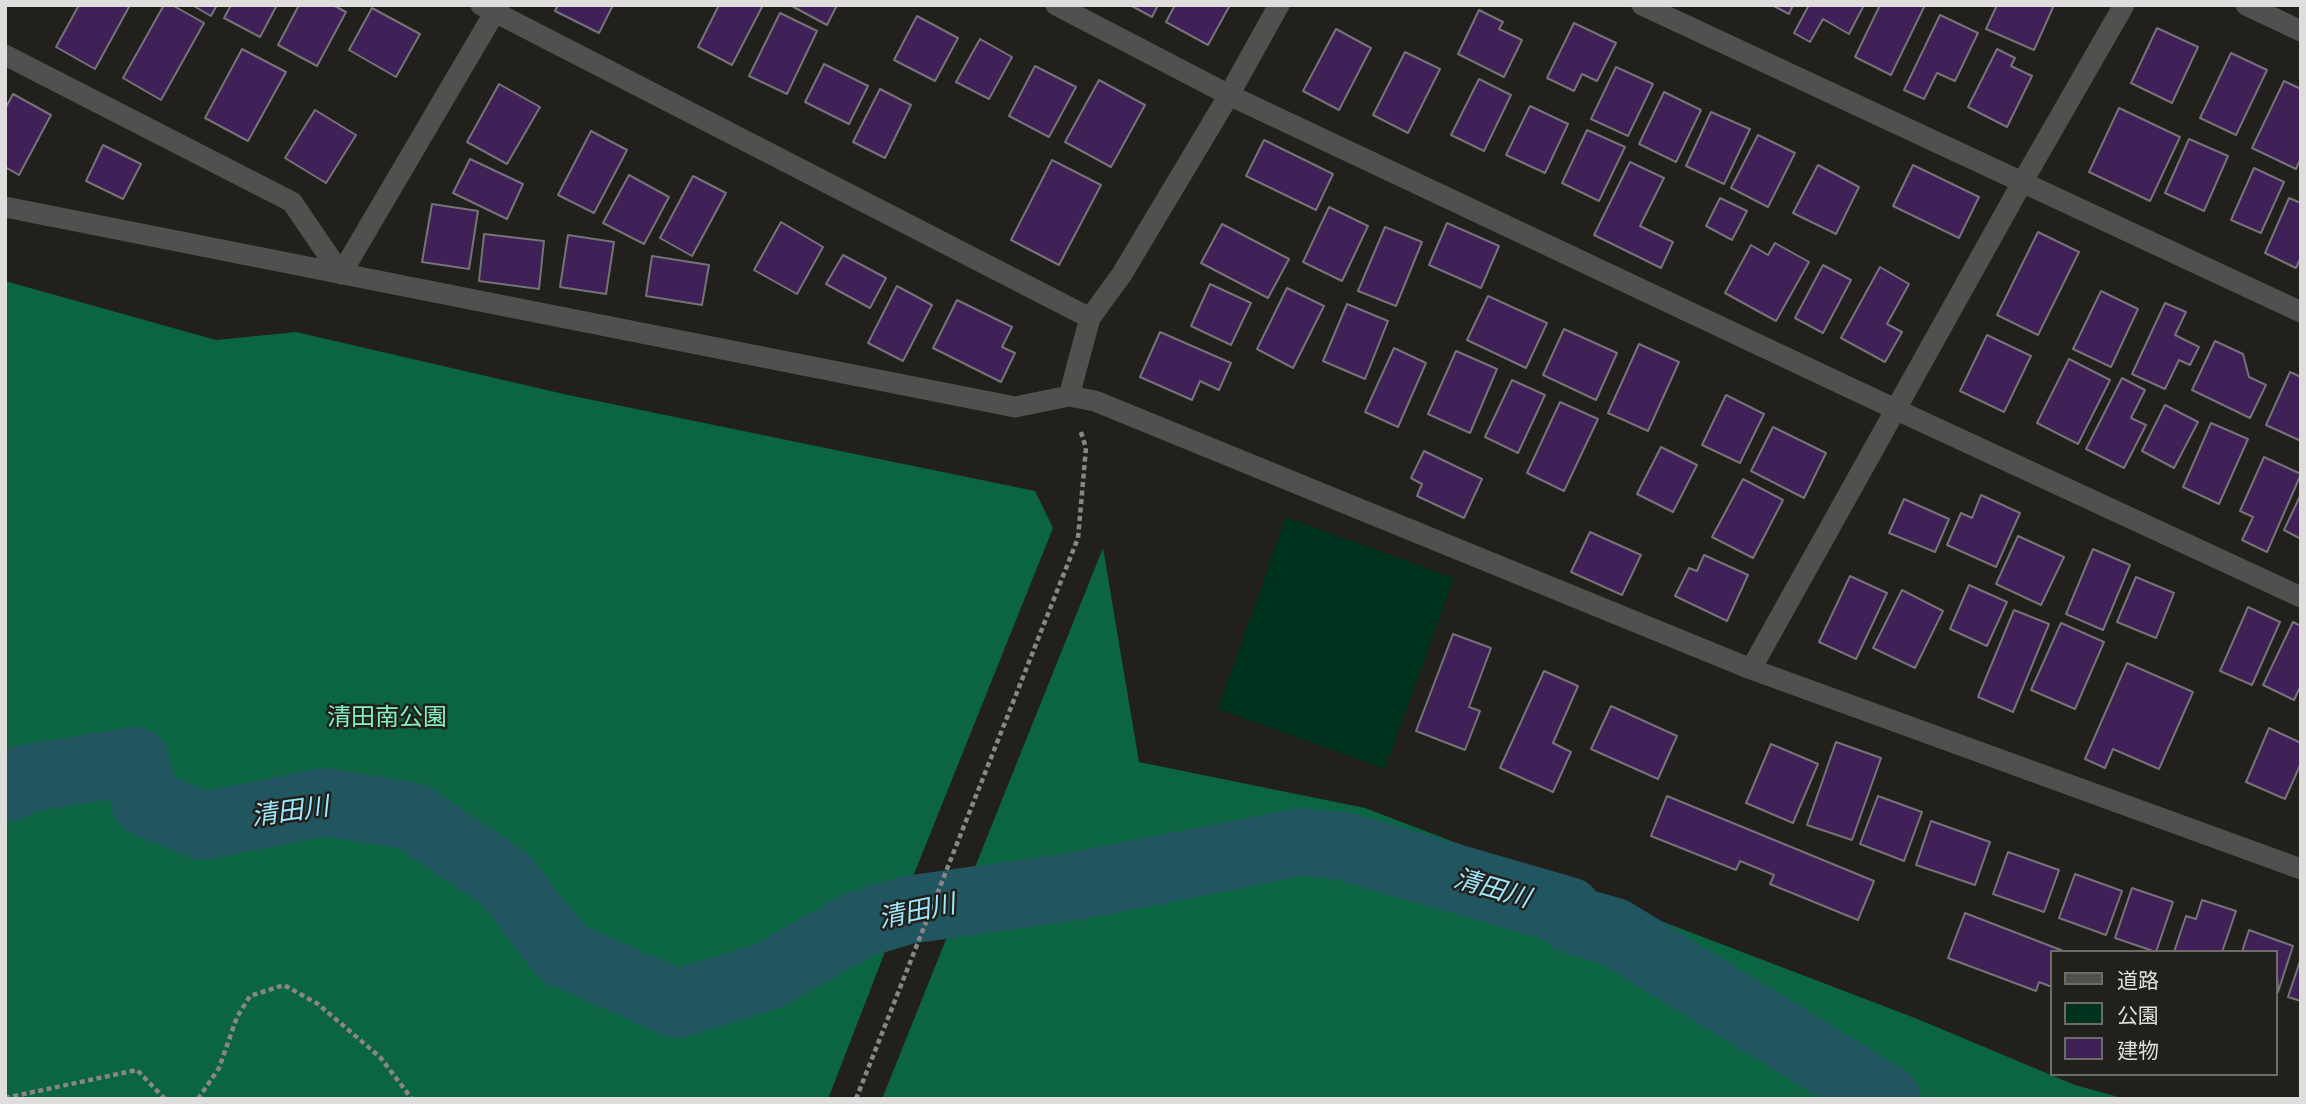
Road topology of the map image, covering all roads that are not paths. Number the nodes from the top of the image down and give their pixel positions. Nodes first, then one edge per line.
1 (1056, 5) edge
2 (1279, 5) edge
3 (1642, 5) edge
4 (2124, 5) edge
5 (2246, 5) edge
6 (492, 8) edge
7 (2301, 31) edge
8 (5, 55) edge
9 (1229, 95) junction
10 (2023, 181) junction
11 (5, 207) edge
12 (341, 274) junction
13 (2301, 312) edge
14 (1090, 318) junction
15 (1069, 396) junction
16 (1897, 410) junction
17 (2301, 597) edge
18 (1751, 669) junction
19 (2301, 869) edge

1 - 9 street
2 - 9 street
3 - 10 street
4 - 10 street
5 - 7 street
6 - 12 street
6 - 14 street
8 - 12 street
9 - 14 street
9 - 16 street
10 - 13 street
10 - 16 street
11 - 12 street
12 - 15 street
14 - 15 street
15 - 18 street
16 - 17 street
16 - 18 street
18 - 19 street

